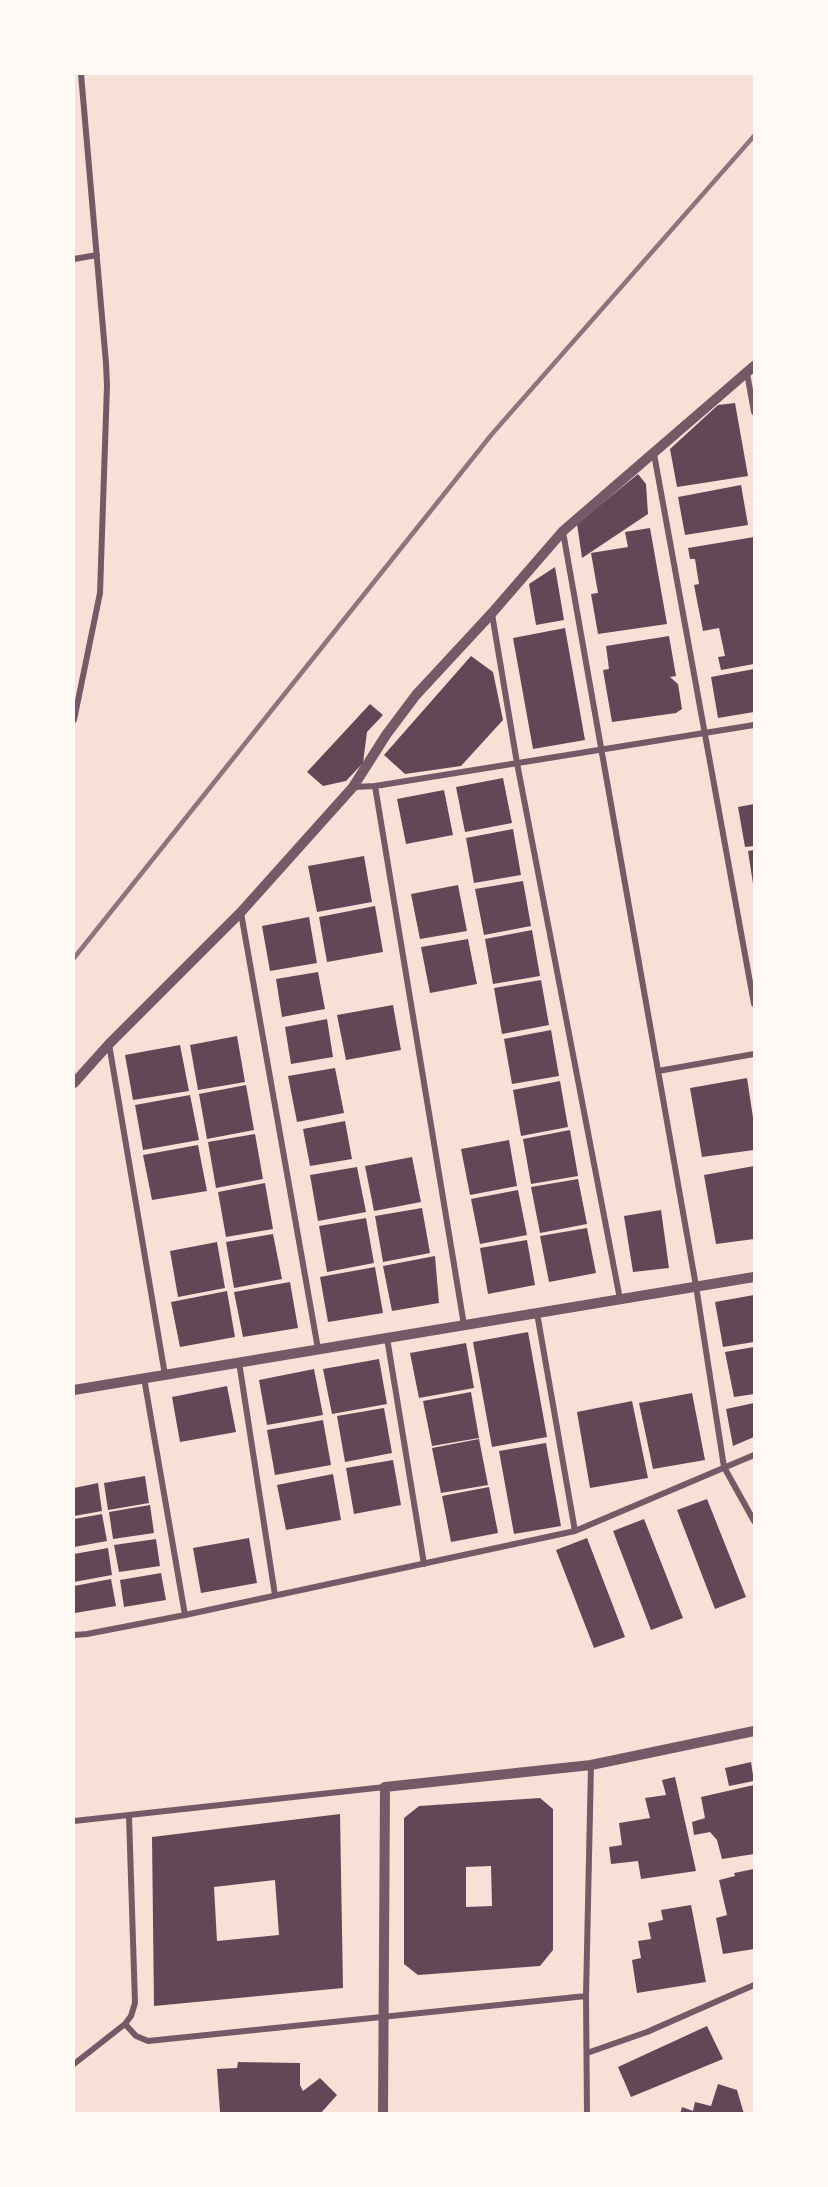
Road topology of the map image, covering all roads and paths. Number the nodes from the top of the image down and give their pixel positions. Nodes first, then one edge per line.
1 (81, 74) edge
2 (97, 255) junction
3 (74, 259) edge
4 (751, 369) edge
5 (754, 412) edge
6 (654, 454) junction
7 (563, 531) junction
8 (492, 613) junction
9 (74, 720) edge
10 (754, 725) edge
11 (704, 733) junction
12 (601, 750) junction
13 (517, 763) junction
14 (375, 786) junction
15 (353, 787) junction
16 (241, 912) junction
17 (754, 1004) edge
18 (109, 1044) junction
19 (754, 1054) edge
20 (658, 1071) junction
21 (74, 1083) edge
22 (754, 1277) edge
23 (696, 1286) junction
24 (620, 1299) junction
25 (537, 1313) junction
26 (464, 1325) junction
27 (387, 1338) junction
28 (318, 1349) junction
29 (239, 1362) junction
30 (165, 1375) junction
31 (144, 1378) junction
32 (74, 1390) edge
33 (754, 1455) edge
34 (724, 1467) junction
35 (754, 1521) edge
36 (575, 1532) junction
37 (424, 1564) junction
38 (275, 1595) junction
39 (185, 1615) junction
40 (74, 1635) edge
41 (754, 1731) edge
42 (591, 1765) junction
43 (385, 1786) junction
44 (129, 1816) junction
45 (74, 1821) edge
46 (754, 1985) edge
47 (586, 1996) junction
48 (384, 2016) junction
49 (125, 2024) junction
50 (587, 2053) junction
51 (74, 2064) edge
52 (383, 2114) edge
53 (587, 2114) edge

1 - 2 street
2 - 3 street
2 - 9 street
4 - 5 street
4 - 6 street
6 - 7 street
6 - 11 street
7 - 8 street
7 - 12 street
8 - 13 street
8 - 15 street
10 - 11 street
11 - 12 street
11 - 17 street
12 - 13 street
12 - 20 street
13 - 14 street
13 - 24 street
14 - 15 street
14 - 26 street
15 - 16 street
16 - 18 street
16 - 28 street
18 - 21 street
18 - 30 street
19 - 20 street
20 - 23 street
22 - 23 street
23 - 24 street
23 - 34 street
24 - 25 street
25 - 26 street
25 - 36 street
26 - 27 street
27 - 28 street
27 - 37 street
28 - 29 street
29 - 30 street
29 - 38 street
30 - 31 street
31 - 32 street
31 - 39 street
33 - 34 street
34 - 35 street
34 - 36 street
36 - 37 street
37 - 38 street
38 - 39 street
39 - 40 street
41 - 42 street
42 - 43 street
42 - 47 street
43 - 44 street
43 - 48 street
44 - 45 street
44 - 49 street
46 - 50 street
47 - 48 street
47 - 50 street
48 - 49 street
48 - 52 street
49 - 51 street
50 - 53 street

